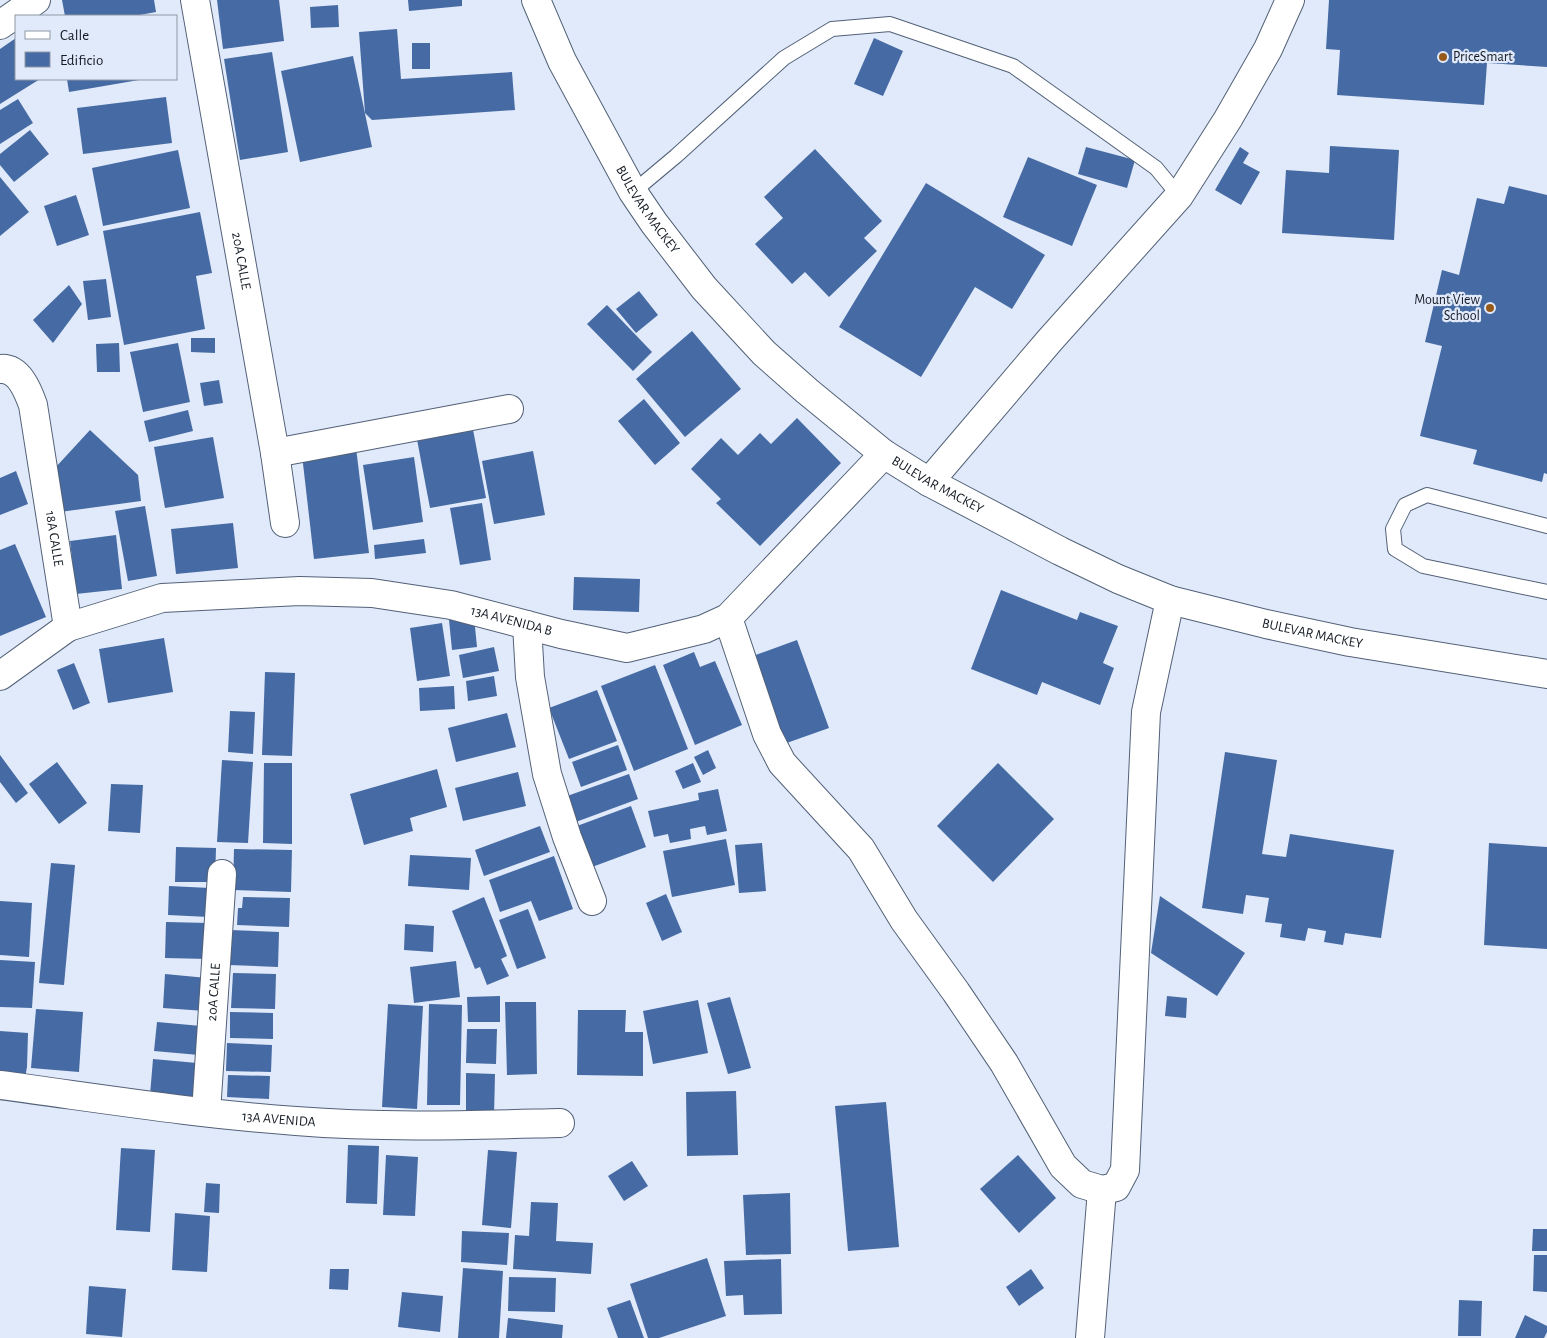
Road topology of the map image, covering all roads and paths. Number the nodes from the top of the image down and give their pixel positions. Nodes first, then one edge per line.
1 (36, 0) edge
2 (194, 0) edge
3 (536, 0) edge
4 (1290, 0) edge
5 (0, 25) edge
6 (633, 192) junction
7 (1179, 196) junction
8 (6, 371) edge
9 (509, 409) dead end
10 (275, 453) junction
11 (884, 454) junction
12 (929, 482) junction
13 (285, 523) dead end
14 (1547, 526) edge
15 (1547, 592) edge
16 (1170, 600) junction
17 (728, 618) junction
18 (527, 625) junction
19 (68, 627) junction
20 (1547, 674) edge
21 (0, 676) edge
22 (222, 874) dead end
23 (592, 901) dead end
24 (0, 1086) edge
25 (206, 1112) junction
26 (560, 1122) dead end
27 (1102, 1190) junction
28 (1090, 1338) edge

1 - 5 street
2 - 10 street, 20A CALLE
3 - 6 street, BULEVAR MACKEY
4 - 7 street
6 - 7 lane
6 - 11 street, BULEVAR MACKEY
7 - 12 street
8 - 19 street, 18A CALLE
9 - 10 street
10 - 13 street, 20A CALLE
11 - 12 street, BULEVAR MACKEY
11 - 17 street, 13A AVENIDA B
12 - 16 street, BULEVAR MACKEY
14 - 15 lane
16 - 20 street, BULEVAR MACKEY
16 - 27 street
17 - 18 street, 13A AVENIDA B
17 - 27 street
18 - 19 street, 13A AVENIDA B
18 - 23 street
19 - 21 street
22 - 25 street, 20A CALLE
24 - 25 street, 13A AVENIDA
25 - 26 street, 13A AVENIDA
27 - 28 street

